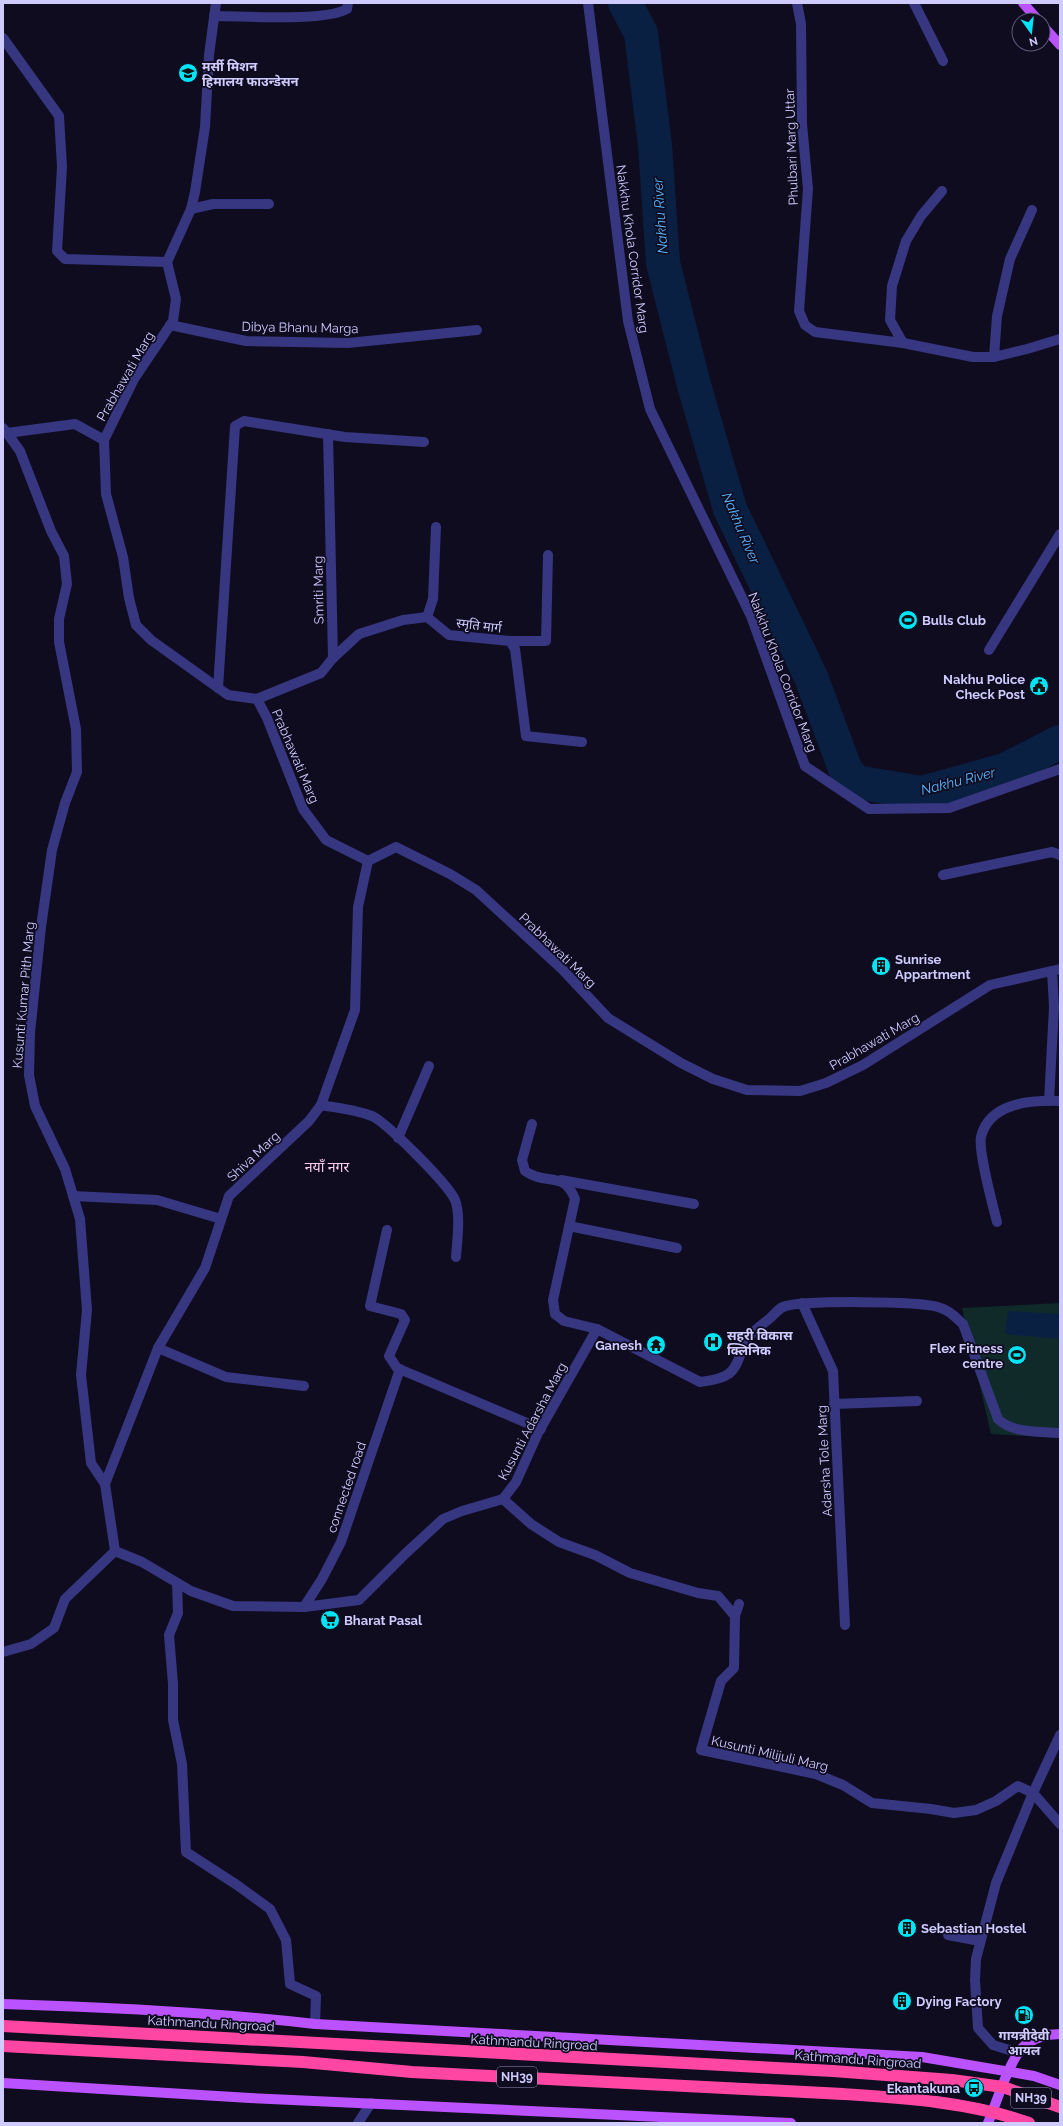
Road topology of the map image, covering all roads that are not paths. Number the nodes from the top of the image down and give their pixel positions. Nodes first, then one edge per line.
1 (216, 3) edge
2 (348, 3) edge
3 (588, 3) edge
4 (797, 3) edge
5 (914, 3) edge
6 (1023, 3) edge
7 (1031, 12) edge
8 (214, 16) junction
9 (1051, 35) edge
10 (3, 38) edge
11 (1060, 45) edge
12 (943, 60) dead end
13 (942, 191) dead end
14 (269, 204) dead end
15 (191, 209) junction
16 (1032, 210) dead end
17 (167, 262) junction
18 (170, 325) junction
19 (477, 330) dead end
20 (1060, 339) edge
21 (903, 343) junction
22 (994, 357) junction
23 (5, 430) edge
24 (328, 434) junction
25 (104, 440) junction
26 (424, 442) dead end
27 (436, 527) dead end
28 (1060, 534) edge
29 (548, 555) dead end
30 (427, 617) junction
31 (510, 641) junction
32 (989, 650) dead end
33 (332, 658) junction
34 (218, 688) junction
35 (257, 699) junction
36 (582, 742) dead end
37 (1060, 769) edge
38 (1060, 855) edge
39 (368, 861) junction
40 (943, 875) dead end
41 (1056, 970) edge
42 (429, 1066) dead end
43 (1049, 1101) junction
44 (1060, 1102) edge
45 (321, 1105) junction
46 (532, 1124) dead end
47 (398, 1138) junction
48 (561, 1180) junction
49 (73, 1196) junction
50 (694, 1204) dead end
51 (221, 1219) junction
52 (997, 1222) dead end
53 (569, 1226) junction
54 (387, 1230) dead end
55 (677, 1248) dead end
56 (456, 1257) dead end
57 (802, 1303) junction
58 (597, 1329) junction
59 (158, 1348) junction
60 (400, 1369) junction
61 (304, 1386) dead end
62 (917, 1401) dead end
63 (834, 1404) junction
64 (541, 1429) junction
65 (1060, 1433) edge
66 (105, 1484) junction
67 (503, 1499) junction
68 (116, 1551) junction
69 (177, 1583) junction
70 (739, 1604) dead end
71 (304, 1607) junction
72 (735, 1616) junction
73 (845, 1625) dead end
74 (3, 1652) edge
75 (1060, 1736) edge
76 (1033, 1794) junction
77 (1060, 1824) edge
78 (948, 1935) dead end
79 (980, 1942) junction
80 (3, 2004) edge
81 (315, 2024) junction
82 (3, 2026) edge
83 (1060, 2034) edge
84 (3, 2046) edge
85 (1017, 2057) junction
86 (1010, 2071) junction
87 (3, 2083) edge
88 (1060, 2085) edge
89 (1003, 2087) junction
90 (371, 2103) junction
91 (1060, 2108) edge
92 (990, 2118) edge
93 (358, 2123) edge
94 (791, 2123) edge
95 (1029, 2123) edge

1 - 8 street
2 - 8 street
3 - 37 street, Nakkhu Khola Corridor Marg
4 - 21 street, Phulbari Marg Uttar
5 - 12 street
6 - 7 main road
8 - 15 street
9 - 11 main road
10 - 17 street
13 - 21 street
14 - 15 street
15 - 17 street
16 - 22 street
17 - 18 street, Prabhawati Marg
18 - 19 street, Dibya Bhanu Marga
18 - 25 street, Prabhawati Marg
20 - 22 street
21 - 22 street
23 - 25 street, Kusunti Kumar Pith Marg
23 - 49 street, Kusunti Kumar Pith Marg
24 - 26 street
24 - 33 street, Smriti Marg
24 - 34 street
25 - 34 street, Prabhawati Marg
27 - 30 street
28 - 32 street
29 - 31 street
30 - 31 street, स्मृति मार्ग
30 - 33 street
31 - 36 street, स्मृति मार्ग
33 - 35 street
34 - 35 street, Prabhawati Marg
35 - 39 street, Prabhawati Marg
38 - 40 street
39 - 41 street, Prabhawati Marg
39 - 45 street, Shiva Marg
41 - 43 street
42 - 47 street
43 - 44 street
43 - 52 street
45 - 47 street
45 - 51 street, Shiva Marg
46 - 48 street
47 - 56 street
48 - 50 street
48 - 53 street
49 - 51 street
49 - 66 street, Kusunti Kumar Pith Marg
51 - 59 street, Shiva Marg
53 - 55 street
53 - 58 street
54 - 60 street
57 - 58 street
57 - 63 street, Adarsha Tole Marg
57 - 65 street
58 - 64 street, Kusunti Adarsha Marg
59 - 61 street
59 - 66 street, Shiva Marg
60 - 64 street
60 - 71 street, connected road
62 - 63 street
63 - 73 street, Adarsha Tole Marg
64 - 67 street, Kusunti Adarsha Marg
66 - 68 street, Kusunti Kumar Pith Marg
67 - 71 street, Kusunti Adarsha Marg
67 - 72 street
68 - 69 street, Kusunti Adarsha Marg
68 - 74 street
69 - 71 street, Kusunti Adarsha Marg
69 - 81 street
70 - 72 street
72 - 76 street, Kusunti Milijuli Marg
75 - 76 street
76 - 77 street
76 - 79 street
78 - 79 street
79 - 85 street
80 - 81 main road
81 - 86 main road
82 - 89 highway, Kathmandu Ringroad / NH39
83 - 85 main road
84 - 92 highway, NH39
85 - 86 main road
86 - 88 main road
86 - 89 main road
87 - 90 main road
89 - 91 highway, Kathmandu Ringroad / NH39
89 - 92 main road
90 - 93 street
90 - 94 main road
92 - 95 highway, NH39

